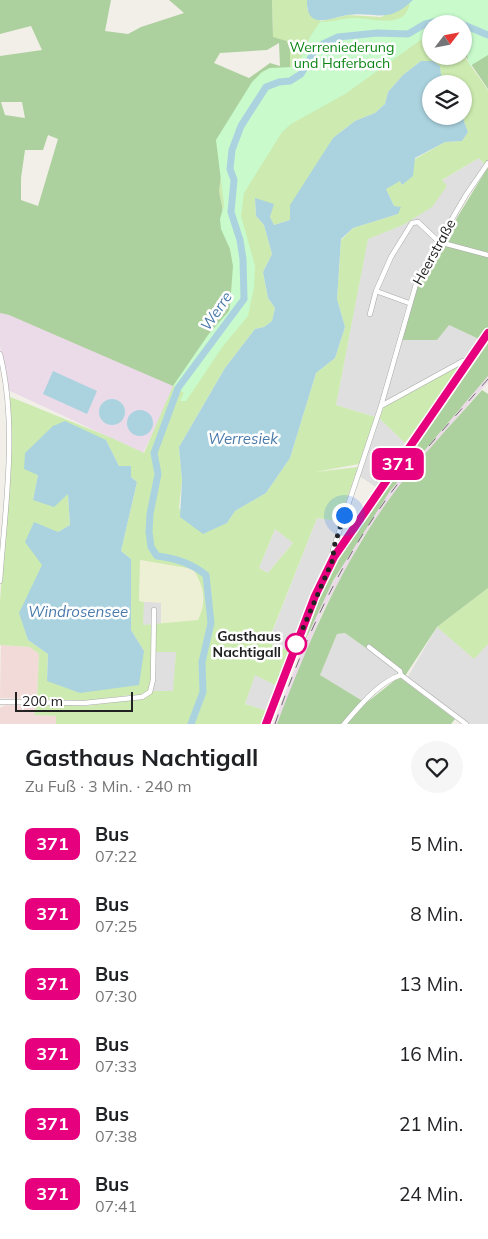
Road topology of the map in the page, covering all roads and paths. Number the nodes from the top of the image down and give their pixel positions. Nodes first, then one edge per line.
1 (488, 163) edge
2 (439, 242) junction
3 (488, 255) edge
4 (376, 291) junction
5 (409, 303) junction
6 (370, 314) dead end
7 (488, 333) edge
8 (0, 354) edge
9 (470, 360) junction
10 (381, 406) junction
11 (334, 557) junction
12 (0, 581) edge
13 (154, 610) dead end
14 (369, 647) dead end
15 (401, 675) junction
16 (0, 702) edge
17 (266, 724) edge
18 (344, 724) edge
19 (466, 724) edge

1 - 2 street, Heerstraße
2 - 3 street
2 - 4 street
2 - 5 street, Heerstraße
4 - 5 street
4 - 6 street
5 - 10 street, Heerstraße
7 - 9 main road
8 - 12 street
9 - 10 street
9 - 11 main road
10 - 11 street, Heerstraße
11 - 17 main road
13 - 16 street
14 - 15 street
15 - 18 street
15 - 19 street

